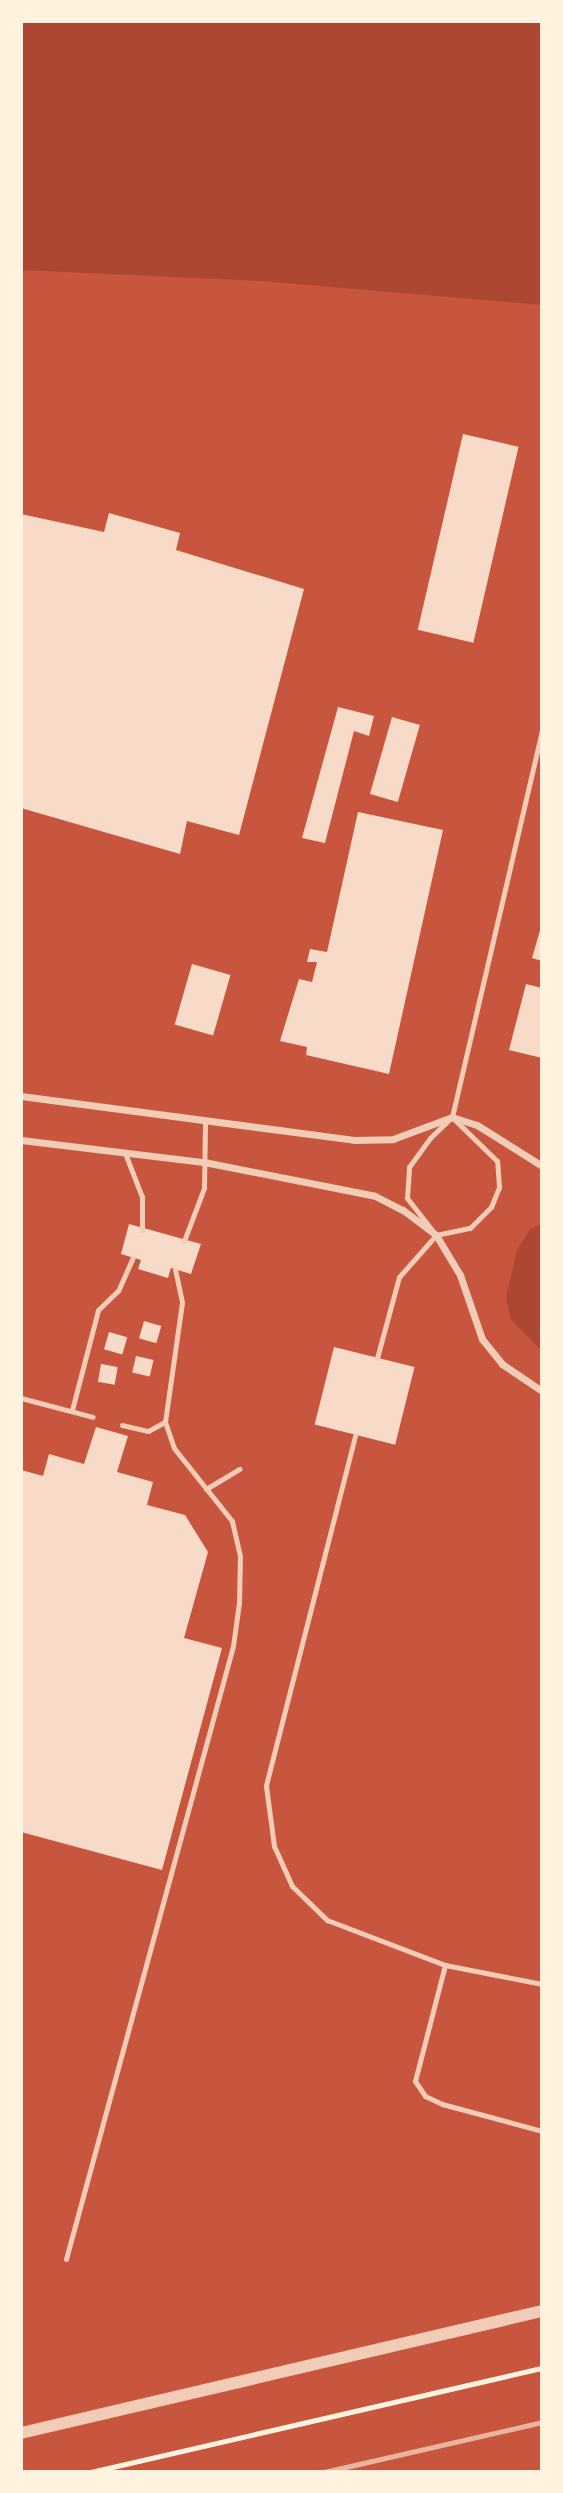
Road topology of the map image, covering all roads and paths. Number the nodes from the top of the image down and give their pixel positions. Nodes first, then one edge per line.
1 (542, 729) edge
2 (21, 1097) edge
3 (452, 1116) junction
4 (205, 1121) junction
5 (21, 1140) edge
6 (125, 1153) junction
7 (204, 1162) junction
8 (542, 1166) edge
9 (142, 1230) dead end
10 (436, 1235) junction
11 (184, 1241) dead end
12 (133, 1258) dead end
13 (176, 1270) dead end
14 (377, 1358) dead end
15 (542, 1391) edge
16 (21, 1398) edge
17 (72, 1410) junction
18 (93, 1417) dead end
19 (165, 1422) junction
20 (122, 1425) dead end
21 (355, 1436) dead end
22 (239, 1469) dead end
23 (206, 1489) junction
24 (445, 1965) junction
25 (542, 1984) edge
26 (542, 2131) edge
27 (66, 2259) dead end
28 (542, 2311) edge
29 (542, 2368) edge
30 (21, 2433) edge
31 (91, 2472) edge

1 - 3 lane
2 - 4 street
3 - 4 street
3 - 8 street
3 - 10 lane
3 - 10 lane
4 - 7 lane
5 - 6 street
6 - 7 street
6 - 9 lane
7 - 10 street
7 - 11 lane
10 - 14 lane
10 - 15 street
12 - 17 lane
13 - 19 lane
16 - 17 lane
17 - 18 lane
19 - 20 lane
19 - 23 lane
21 - 24 lane
22 - 23 lane
23 - 27 lane
24 - 25 lane
24 - 26 lane
28 - 30 street
29 - 31 path

